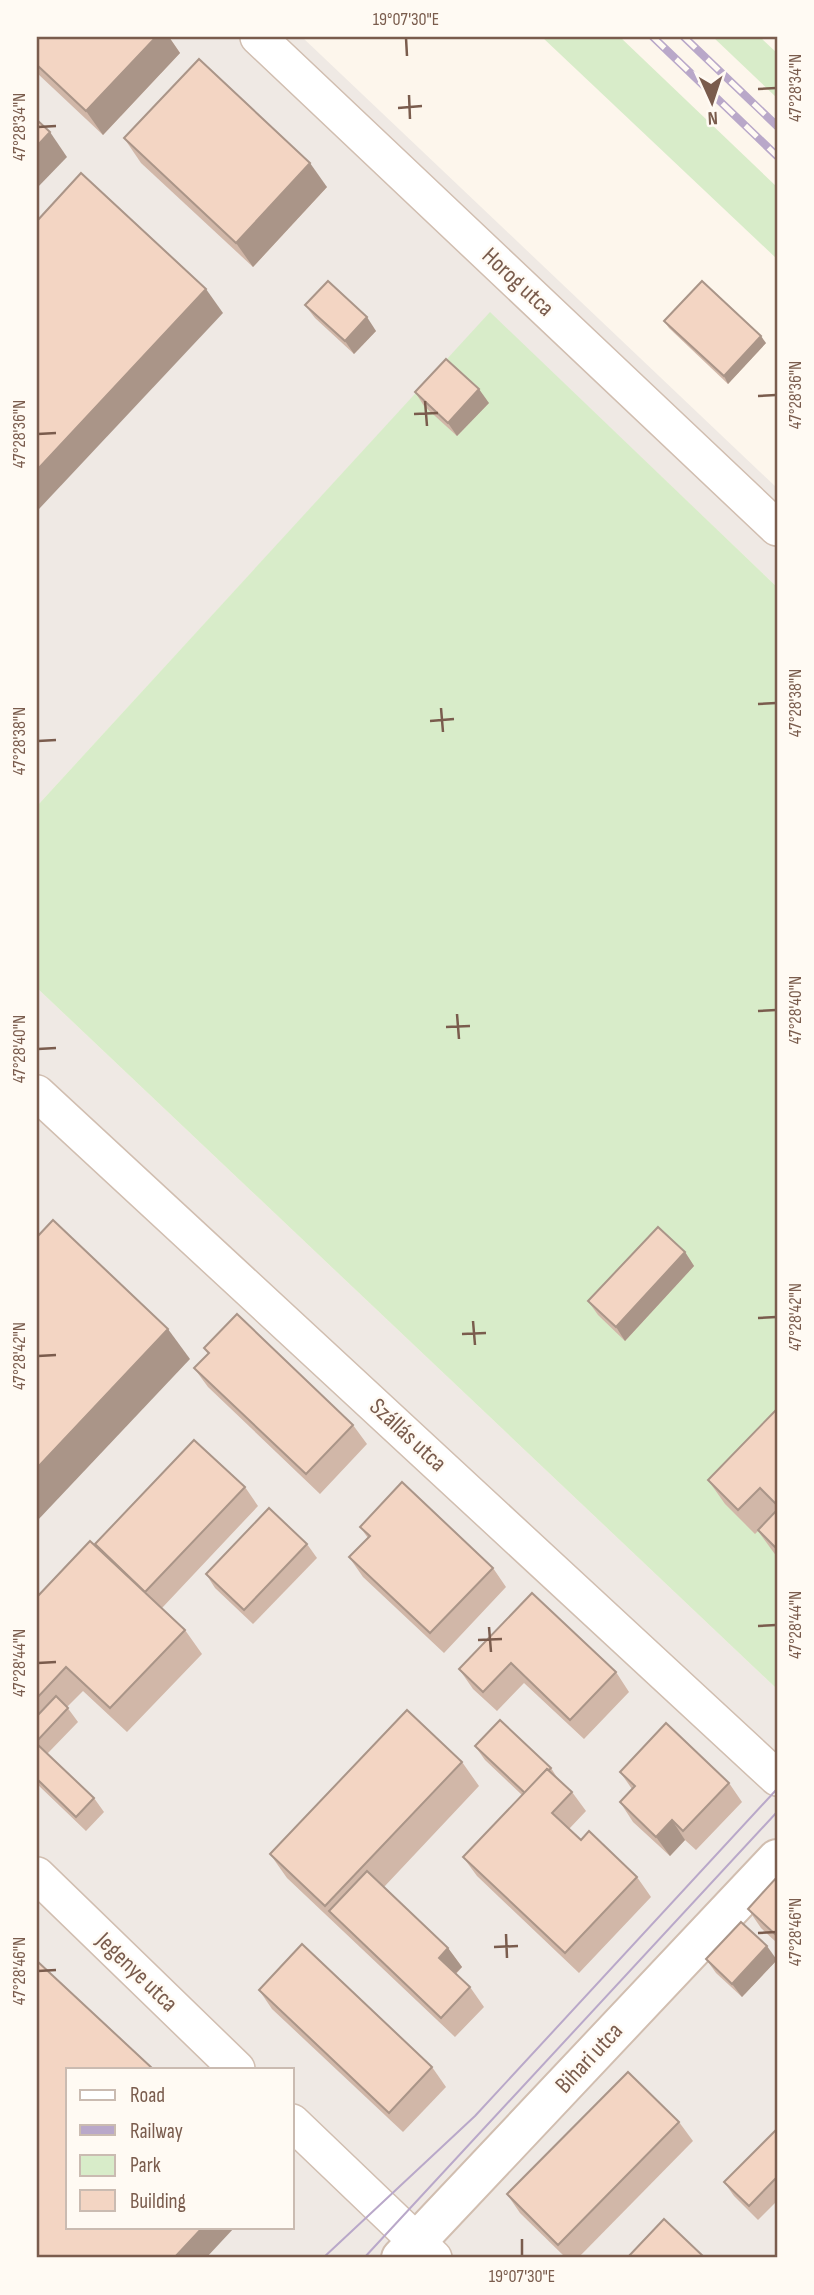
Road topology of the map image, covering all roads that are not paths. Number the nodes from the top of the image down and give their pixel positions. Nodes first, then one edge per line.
1 (258, 37) edge
2 (777, 527) edge
3 (37, 1093) edge
4 (777, 1777) edge
5 (777, 1859) edge
6 (37, 1875) edge
7 (236, 2068) edge
8 (294, 2124) edge
9 (417, 2253) edge

1 - 2 street, Horog utca
3 - 4 street, Szállás utca
5 - 9 street, Bihari utca
6 - 7 street, Jegenye utca
8 - 9 street

